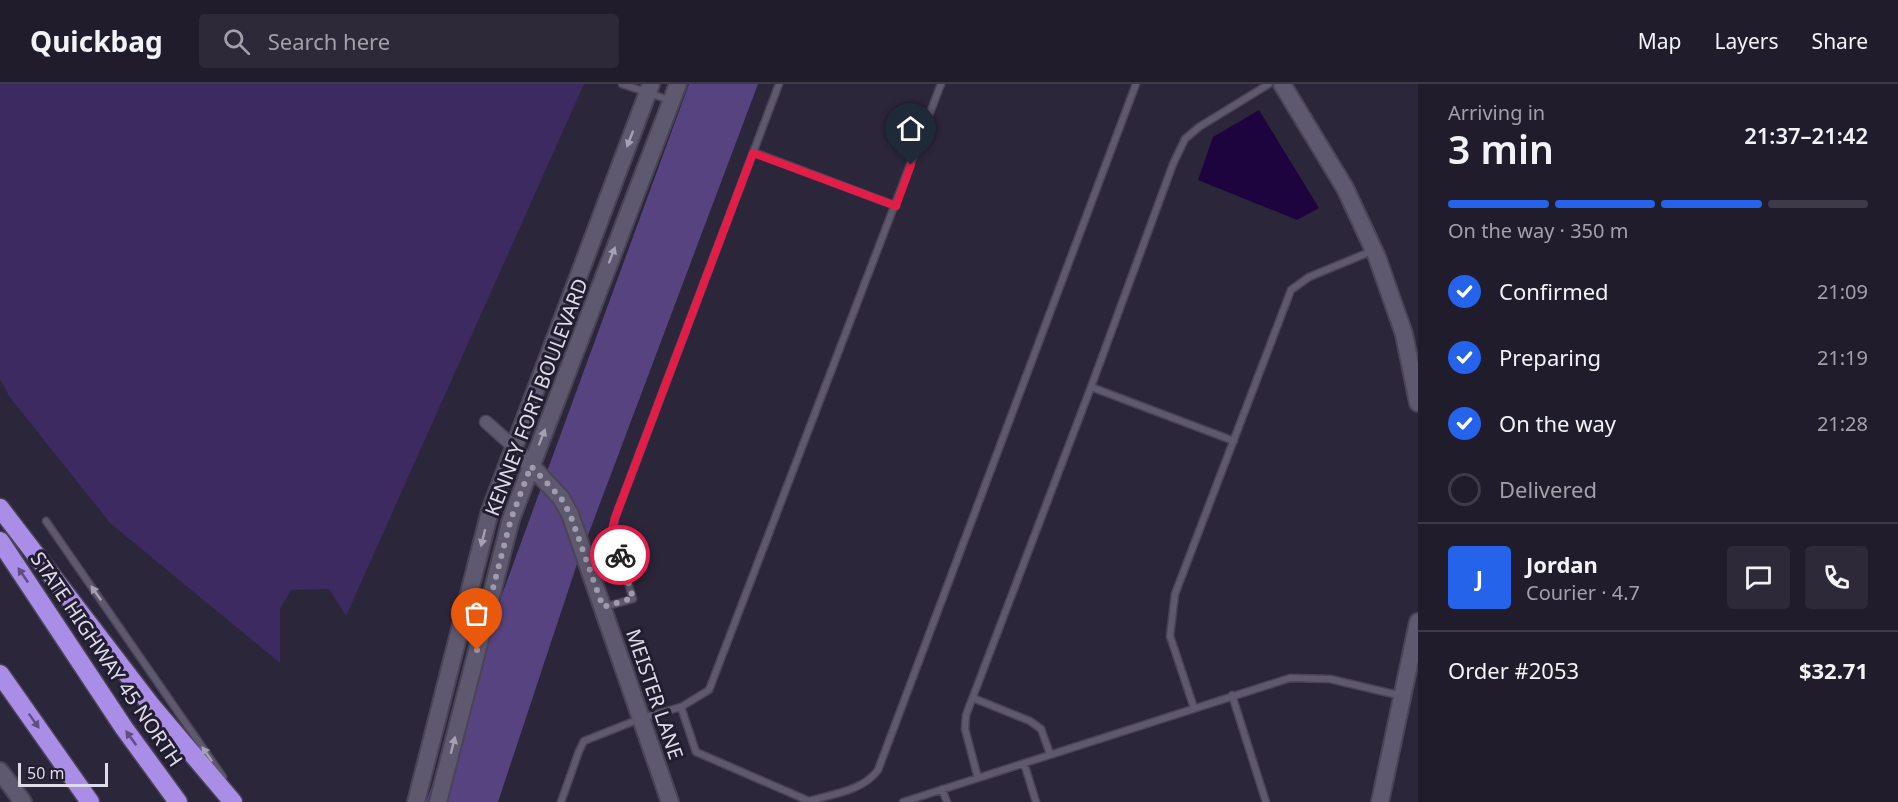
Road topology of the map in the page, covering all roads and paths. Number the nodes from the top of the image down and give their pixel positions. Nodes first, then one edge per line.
1 (622, 84) edge
2 (678, 84) edge
3 (779, 84) edge
4 (941, 84) edge
5 (1136, 84) edge
6 (1269, 84) edge
7 (1282, 84) edge
8 (649, 89) edge
9 (672, 100) junction
10 (753, 153) junction
11 (896, 206) junction
12 (1373, 250) junction
13 (1091, 387) junction
14 (1418, 404) edge
15 (486, 422) dead end
16 (1234, 441) junction
17 (514, 447) junction
18 (531, 466) junction
19 (0, 508) edge
20 (46, 521) dead end
21 (0, 541) edge
22 (603, 607) junction
23 (1418, 622) edge
24 (0, 674) edge
25 (1232, 696) junction
26 (1403, 696) junction
27 (973, 699) junction
28 (681, 707) junction
29 (1194, 708) junction
30 (642, 718) junction
31 (1050, 754) junction
32 (1024, 763) junction
33 (0, 771) edge
34 (978, 778) junction
35 (942, 789) junction
36 (23, 802) edge
37 (90, 802) edge
38 (178, 802) edge
39 (233, 802) edge
40 (240, 802) edge
41 (416, 802) edge
42 (438, 802) edge
43 (561, 802) edge
44 (670, 802) edge
45 (903, 802) edge
46 (947, 802) edge
47 (1036, 802) edge
48 (1266, 802) edge
49 (1380, 802) edge

1 - 8 lane
2 - 9 street, KENNEY FORT BOULEVARD
3 - 10 lane
4 - 11 lane
5 - 28 lane
6 - 13 lane
7 - 12 street
8 - 9 lane
8 -> 17 street, KENNEY FORT BOULEVARD
18 -> 9 street, KENNEY FORT BOULEVARD
10 - 11 lane
10 - 22 lane
11 - 28 lane
12 - 14 street
12 - 16 lane
13 - 16 lane
13 - 27 lane
15 - 17 street, MEISTER LANE
16 - 29 lane
17 - 18 street, MEISTER LANE
17 -> 41 street, KENNEY FORT BOULEVARD
18 - 22 street, MEISTER LANE
42 -> 18 street, KENNEY FORT BOULEVARD
19 - 39 highway
40 -> 20 lane
38 -> 21 highway, STATE HIGHWAY 45 NORTH
22 - 30 street, MEISTER LANE
23 - 26 street
24 -> 37 highway
25 - 26 lane
25 - 29 lane
25 - 48 lane
26 - 49 street
27 - 31 lane
27 - 34 lane
28 - 30 lane
29 - 31 lane
30 - 43 lane
30 - 44 street, MEISTER LANE
31 - 32 lane
32 - 34 lane
32 - 47 lane
33 - 36 street
34 - 35 lane
35 - 45 lane
35 - 46 lane

